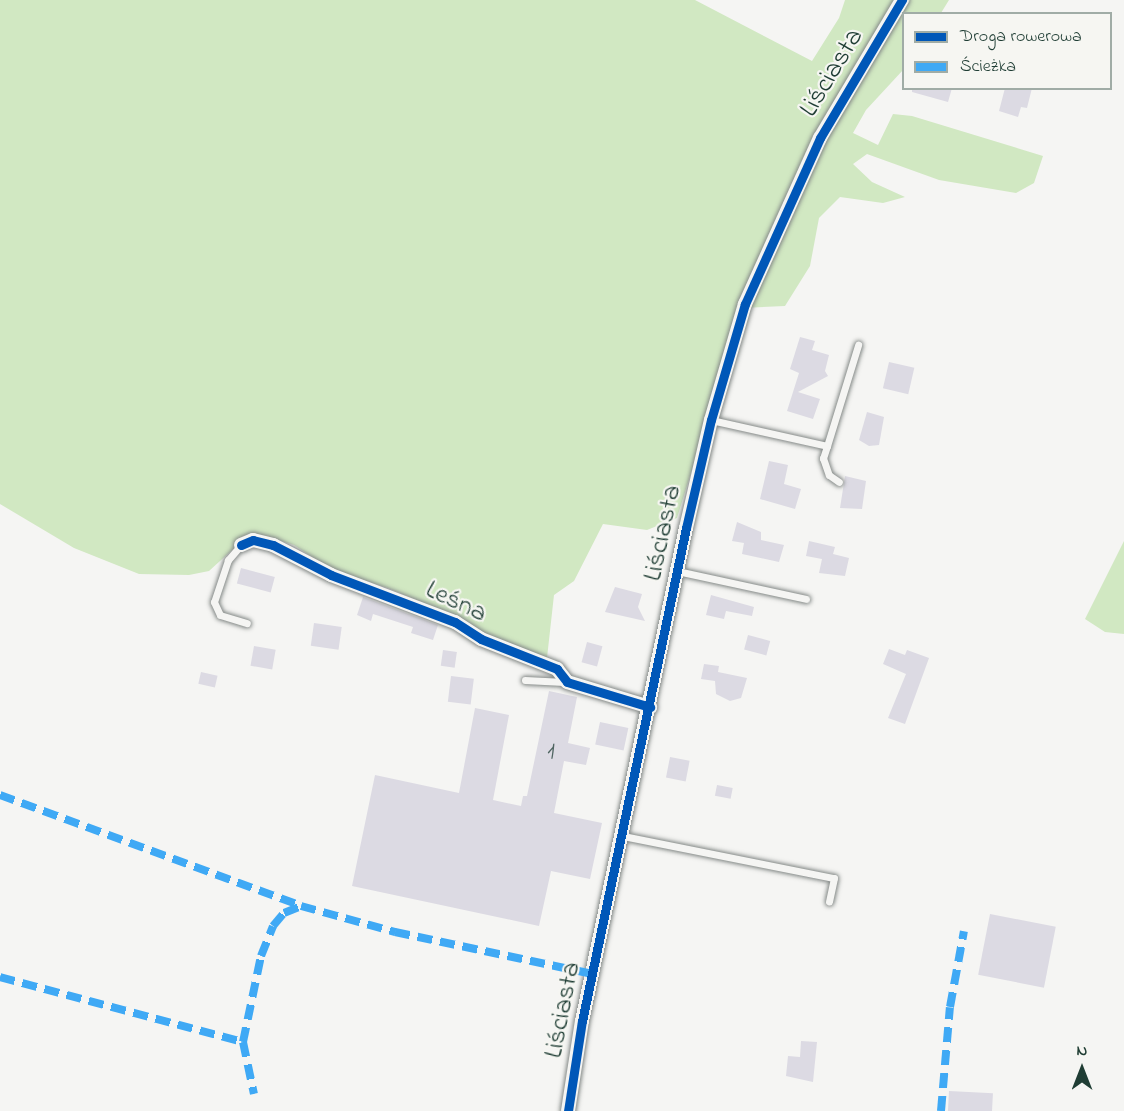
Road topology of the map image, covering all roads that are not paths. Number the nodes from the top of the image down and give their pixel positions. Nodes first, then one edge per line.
1 (902, 0) edge
2 (858, 345) dead end
3 (711, 420) junction
4 (827, 446) junction
5 (839, 482) dead end
6 (241, 545) joint
7 (677, 571) junction
8 (806, 599) dead end
9 (247, 623) dead end
10 (525, 680) dead end
11 (567, 682) junction
12 (650, 707) junction
13 (623, 836) junction
14 (829, 901) dead end
15 (568, 1111) edge

1 - 3 street, Liściasta
2 - 4 lane
3 - 4 lane
3 - 7 street, Liściasta
4 - 5 lane
6 - 9 lane
6 - 11 street, Leśna
7 - 8 lane
7 - 12 street, Liściasta
10 - 11 lane
11 - 12 street, Leśna
12 - 13 street, Liściasta
13 - 14 lane
13 - 15 street, Liściasta

